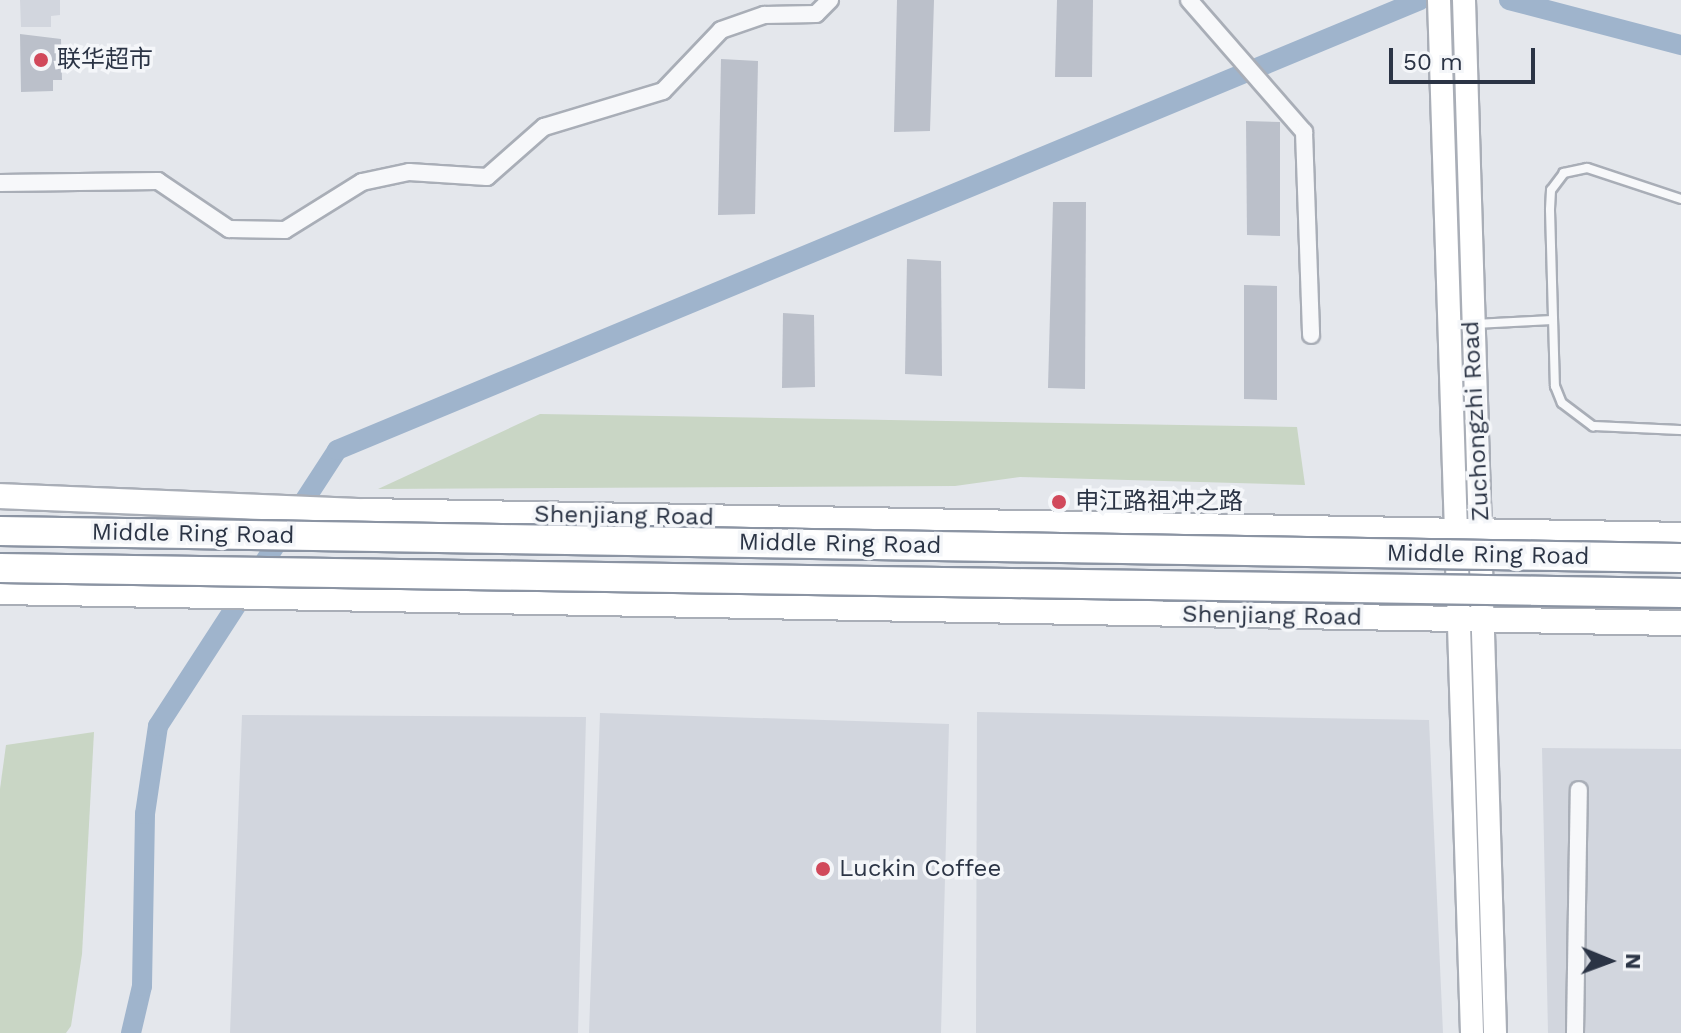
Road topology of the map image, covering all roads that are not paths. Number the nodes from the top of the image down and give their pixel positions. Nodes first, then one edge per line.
1 (830, 0) edge
2 (1189, 0) edge
3 (1439, 0) edge
4 (1464, 0) edge
5 (1453, 108) junction
6 (0, 183) edge
7 (1681, 199) edge
8 (1553, 320) junction
9 (1472, 324) junction
10 (1311, 335) dead end
11 (1681, 430) edge
12 (0, 496) edge
13 (0, 531) edge
14 (1470, 531) junction
15 (1681, 535) edge
16 (1681, 558) edge
17 (0, 568) edge
18 (0, 592) edge
19 (1681, 593) edge
20 (1473, 621) junction
21 (1681, 623) edge
22 (1579, 790) dead end
23 (1472, 1033) edge
24 (1495, 1033) edge
25 (1575, 1033) edge

1 - 6 street
2 - 10 street
3 - 5 main road, Zuchongzhi Road
4 - 5 main road, Zuchongzhi Road
5 - 9 main road, Zuchongzhi Road
5 - 14 main road, Zuchongzhi Road
7 - 8 lane
8 - 9 lane
8 - 11 lane
9 - 14 main road, Zuchongzhi Road
12 - 14 main road, Shenjiang Road
13 - 16 highway, Middle Ring Road, bridge
14 - 15 main road, Shenjiang Road
14 - 20 main road, Zuchongzhi Road
17 - 19 highway, Middle Ring Road, bridge
18 - 20 main road, Shenjiang Road
20 - 21 main road, Shenjiang Road
20 - 23 main road, Zuchongzhi Road
20 - 24 main road, Zuchongzhi Road
22 - 25 street

